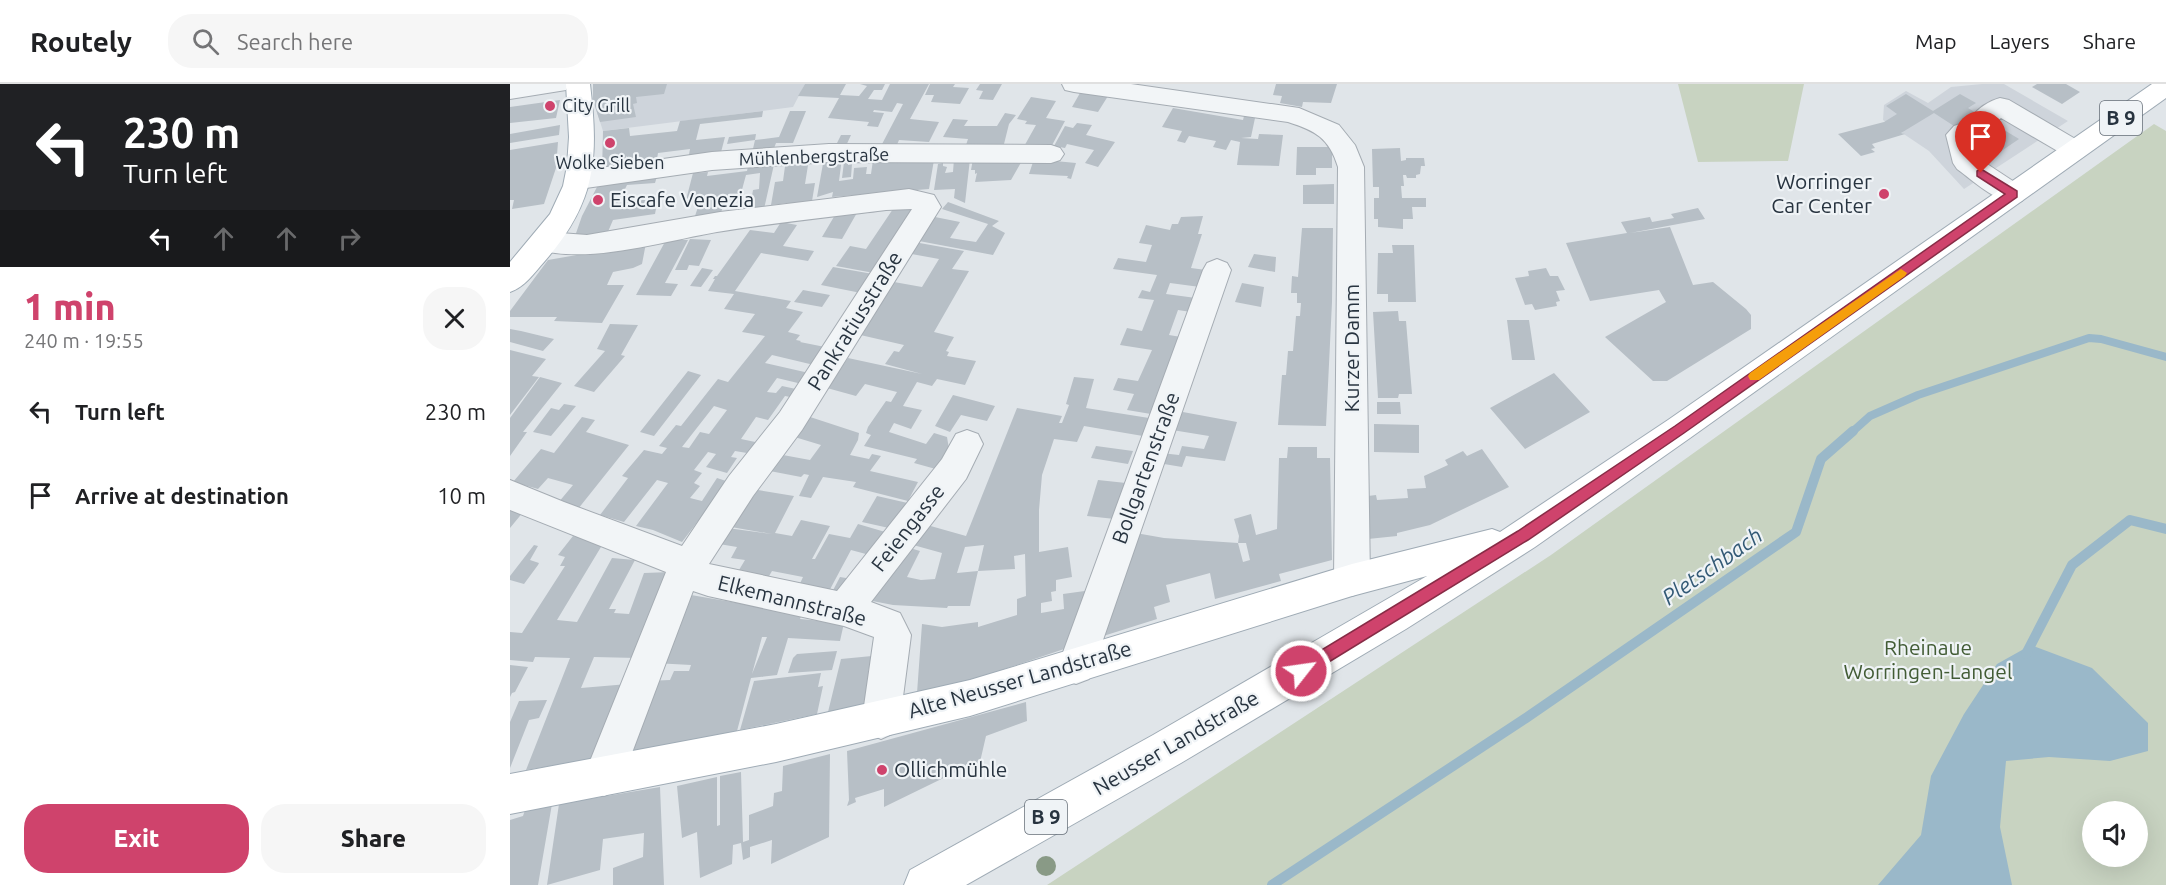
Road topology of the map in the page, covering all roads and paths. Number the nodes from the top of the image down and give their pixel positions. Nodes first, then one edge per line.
1 (557, 84) edge
2 (578, 84) edge
3 (1074, 84) edge
4 (2166, 86) edge
5 (510, 91) edge
6 (2075, 150) junction
7 (1051, 154) dead end
8 (579, 180) junction
9 (2013, 194) junction
10 (546, 242) junction
11 (510, 246) edge
12 (1217, 270) dead end
13 (510, 281) edge
14 (967, 444) dead end
15 (510, 494) edge
16 (1523, 536) junction
17 (688, 566) junction
18 (1352, 580) junction
19 (844, 609) junction
20 (1076, 666) junction
21 (881, 720) junction
22 (604, 776) junction
23 (510, 794) edge
24 (925, 885) edge

1 - 5 street
2 - 8 main road
3 - 18 street, Kurzer Damm
4 - 6 main road, Neusser Landstraße / B 9
6 - 9 main road, Neusser Landstraße / B 9
6 - 9 street
7 - 8 street, Mühlenbergstraße
8 - 10 main road
9 - 16 main road, Neusser Landstraße / B 9
10 - 11 main road
10 - 13 main road
10 - 17 street, Pankratiusstraße
12 - 20 street, Bollgartenstraße
14 - 19 street, Feiengasse
15 - 17 street, Elkemannstraße
16 - 18 main road, Alte Neusser Landstraße
16 - 24 main road, Neusser Landstraße / B 9
17 - 19 street, Elkemannstraße
17 - 22 street, Pankratiusstraße
18 - 20 main road, Alte Neusser Landstraße
19 - 21 street, Elkemannstraße
20 - 21 main road, Alte Neusser Landstraße
21 - 22 main road, Alte Neusser Landstraße
22 - 23 main road, Alte Neusser Landstraße

